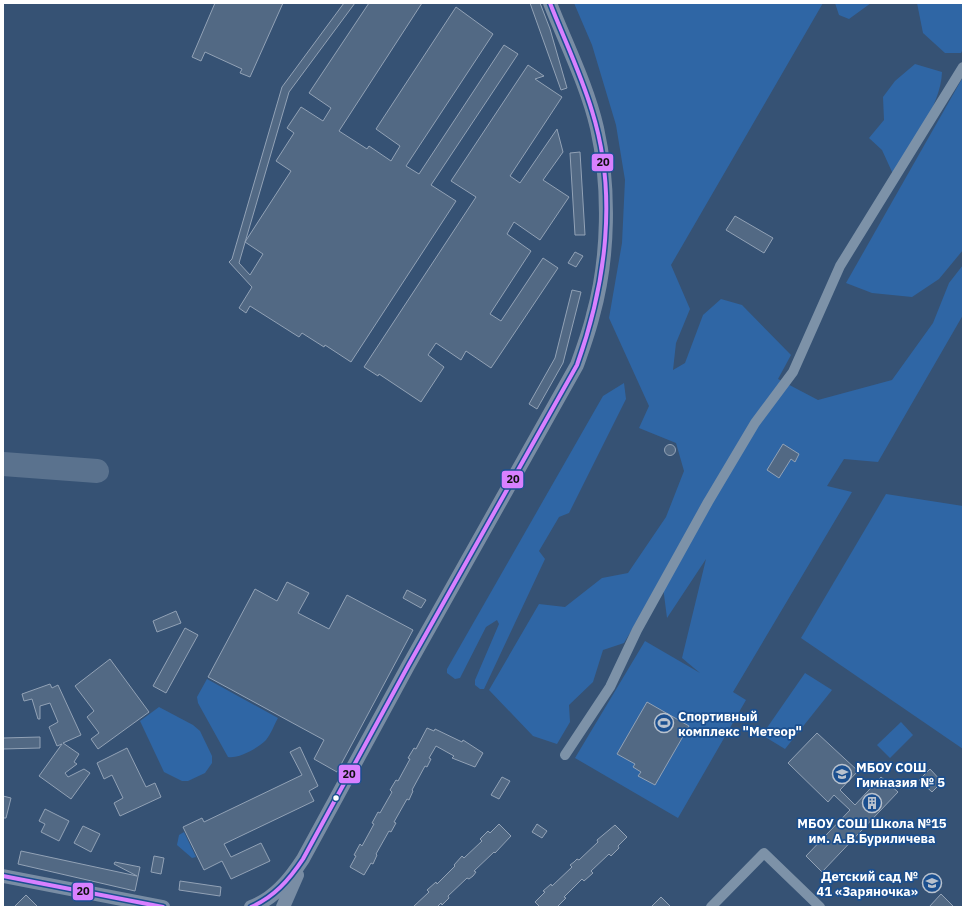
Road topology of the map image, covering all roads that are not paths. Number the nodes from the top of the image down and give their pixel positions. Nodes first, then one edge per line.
1 (550, 3) edge
2 (963, 67) edge
3 (566, 755) dead end
4 (309, 848) junction
5 (3, 876) edge
6 (260, 906) edge
7 (163, 907) edge
8 (283, 907) edge
9 (711, 907) edge
10 (820, 907) edge

1 - 4 main road
2 - 3 street
4 - 6 main road
4 - 8 main road
5 - 7 main road
9 - 10 street

